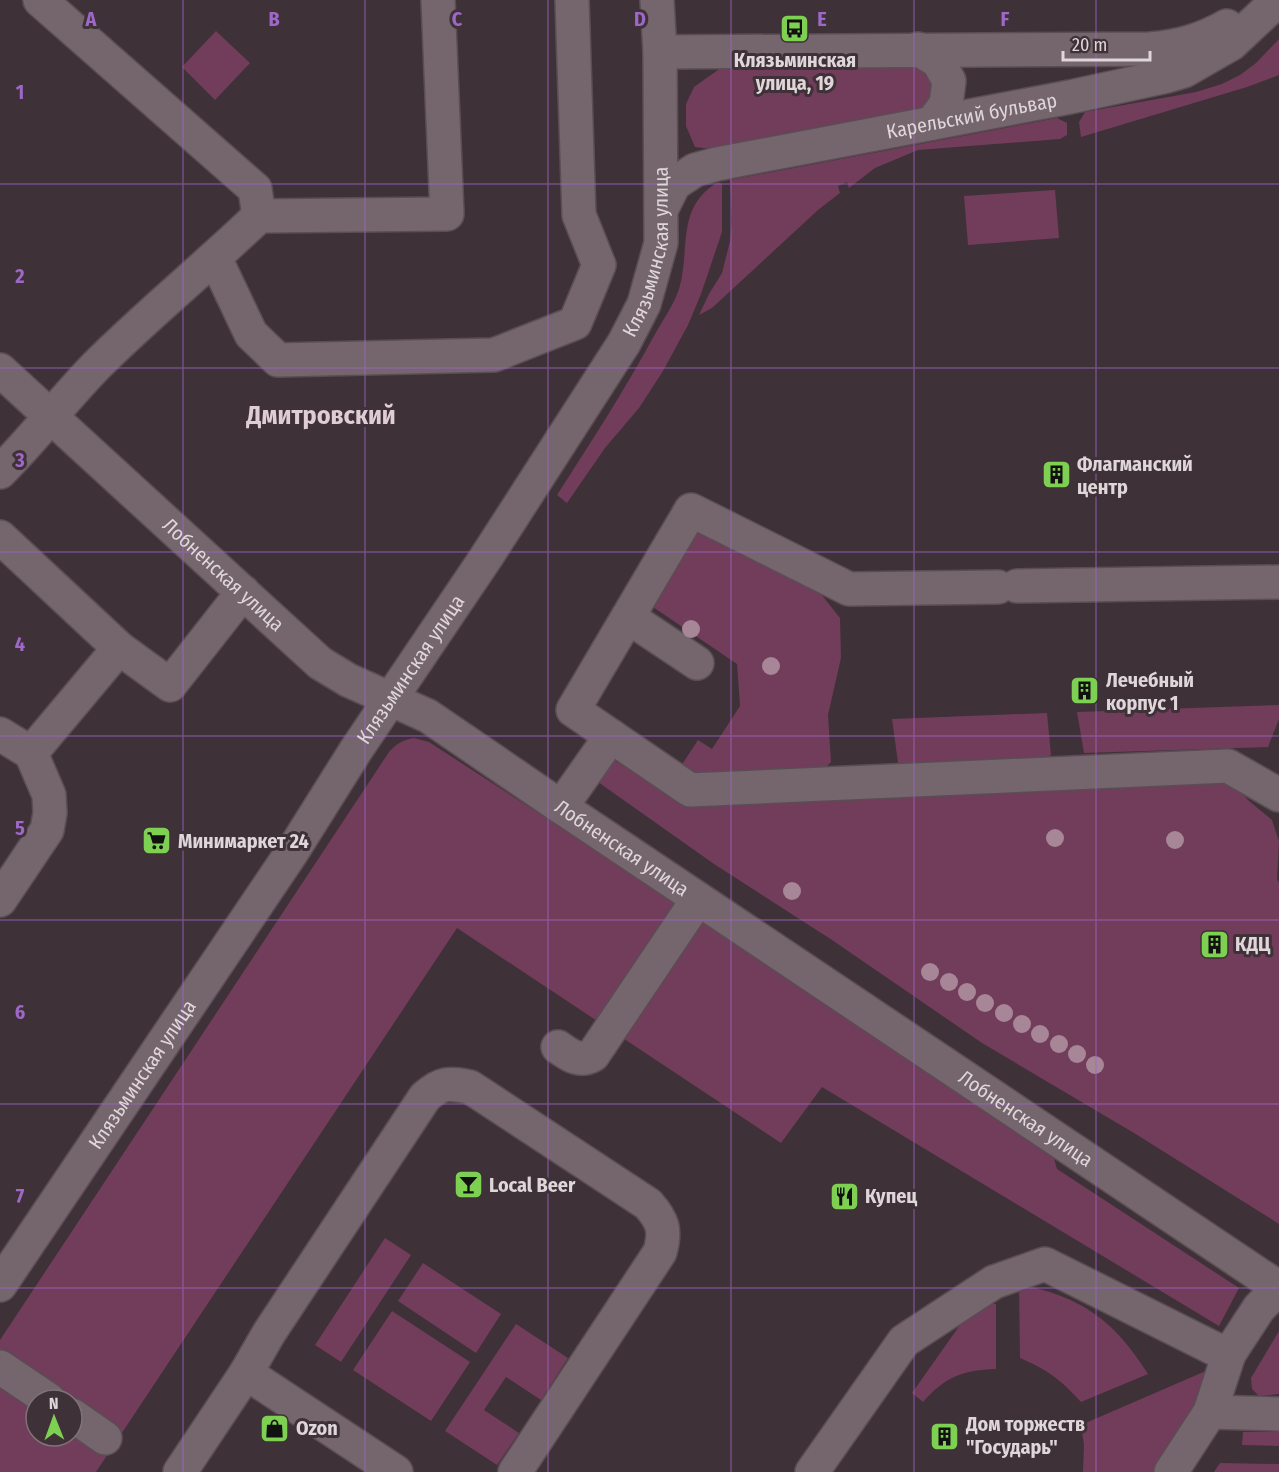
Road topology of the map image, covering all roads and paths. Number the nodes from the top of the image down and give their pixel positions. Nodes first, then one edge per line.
1 (40, 0) edge
2 (438, 0) edge
3 (572, 0) edge
4 (657, 0) edge
5 (1273, 0) edge
6 (1278, 0) edge
7 (1223, 12) edge
8 (918, 49) junction
9 (660, 52) junction
10 (932, 123) junction
11 (662, 208) junction
12 (260, 216) junction
13 (215, 258) junction
14 (0, 370) edge
15 (50, 415) junction
16 (0, 472) edge
17 (0, 537) edge
18 (1279, 582) edge
19 (243, 592) junction
20 (628, 617) junction
21 (119, 648) junction
22 (697, 663) dead end
23 (390, 699) junction
24 (0, 734) edge
25 (611, 736) junction
26 (31, 753) junction
27 (1279, 795) edge
28 (561, 807) junction
29 (698, 898) junction
30 (0, 900) edge
31 (558, 1047) dead end
32 (0, 1285) edge
33 (1279, 1288) edge
34 (1229, 1354) junction
35 (0, 1367) edge
36 (246, 1373) junction
37 (32, 1388) edge
38 (1210, 1412) junction
39 (1279, 1414) edge
40 (84, 1423) edge
41 (105, 1438) dead end
42 (180, 1472) edge
43 (396, 1472) edge
44 (515, 1472) edge
45 (812, 1472) edge
46 (1171, 1472) edge

1 - 12 street
2 - 12 street
3 - 13 street
4 - 9 street, Клязьминская улица
5 - 7 street
6 - 10 street, Карельский бульвар
7 - 8 street
8 - 9 street
8 - 10 street
9 - 11 street, Клязьминская улица
10 - 11 street, Карельский бульвар
11 - 23 street, Клязьминская улица
12 - 13 street
13 - 15 street
14 - 15 street, Лобненская улица
15 - 16 street
15 - 19 street, Лобненская улица
17 - 21 street
18 - 20 street
19 - 21 street
19 - 23 street, Лобненская улица
20 - 22 street
20 - 25 street
21 - 26 street
23 - 28 street, Лобненская улица
23 - 32 street, Клязьминская улица
24 - 26 street
25 - 27 street
25 - 28 street
26 - 30 street
28 - 29 street, Лобненская улица
29 - 31 street
29 - 33 street, Лобненская улица
33 - 34 street
34 - 38 street
34 - 45 street
35 - 37 street
36 - 42 street
36 - 43 street
36 - 44 street
38 - 39 street
38 - 46 street
40 - 41 street

